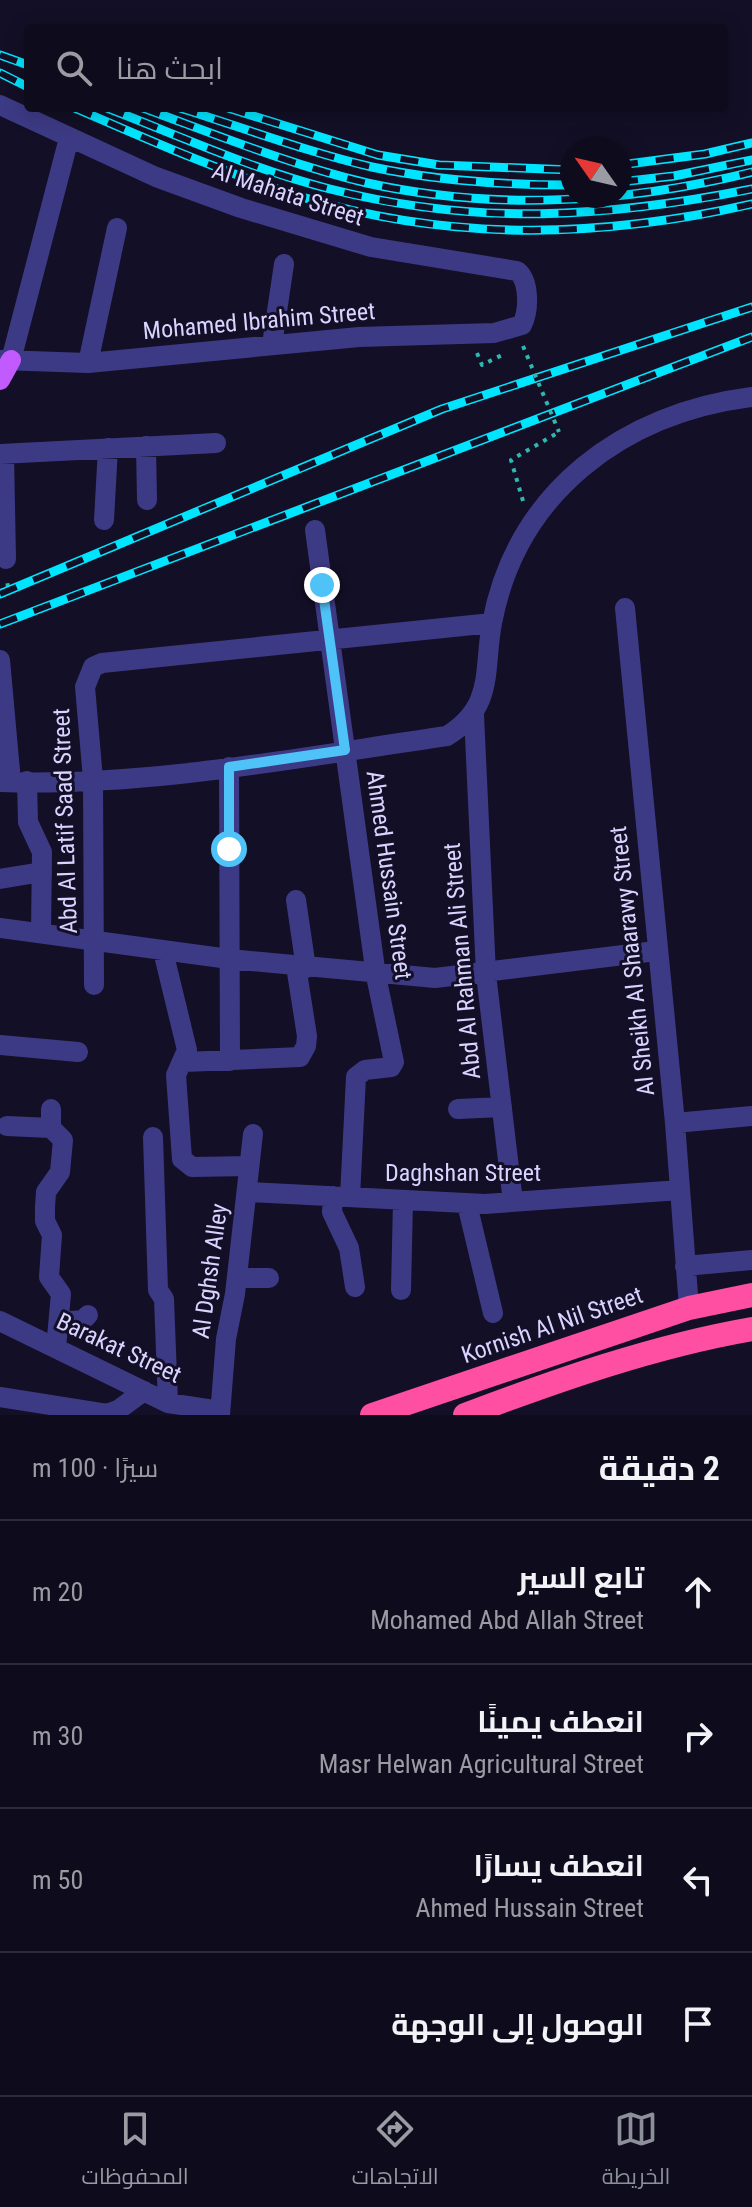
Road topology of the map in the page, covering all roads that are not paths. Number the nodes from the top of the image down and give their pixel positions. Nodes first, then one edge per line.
1 (0, 105) edge
2 (69, 138) junction
3 (117, 228) dead end
4 (284, 264) dead end
5 (523, 336) joint
6 (272, 345) junction
7 (6, 360) edge
8 (88, 363) junction
9 (0, 380) edge
10 (752, 397) edge
11 (216, 443) dead end
12 (146, 446) junction
13 (108, 448) junction
14 (2, 454) edge
15 (147, 500) dead end
16 (104, 520) dead end
17 (3, 526) edge
18 (315, 530) dead end
19 (6, 559) dead end
20 (625, 608) dead end
21 (492, 623) junction
22 (330, 640) junction
23 (0, 660) edge
24 (474, 715) junction
25 (345, 750) junction
26 (229, 767) junction
27 (93, 779) junction
28 (13, 782) edge
29 (42, 872) junction
30 (0, 879) edge
31 (296, 900) dead end
32 (0, 928) edge
33 (41, 932) junction
34 (95, 940) junction
35 (163, 951) junction
36 (656, 951) junction
37 (229, 959) junction
38 (301, 967) junction
39 (486, 974) junction
40 (376, 976) junction
41 (94, 985) dead end
42 (0, 1045) edge
43 (78, 1052) dead end
44 (230, 1061) junction
45 (184, 1062) junction
46 (502, 1107) junction
47 (458, 1109) dead end
48 (752, 1116) edge
49 (675, 1123) junction
50 (7, 1126) dead end
51 (253, 1134) dead end
52 (153, 1137) dead end
53 (249, 1166) junction
54 (680, 1190) junction
55 (247, 1192) junction
56 (342, 1197) junction
57 (403, 1201) junction
58 (513, 1202) junction
59 (467, 1204) junction
60 (752, 1260) edge
61 (685, 1266) junction
62 (237, 1278) junction
63 (269, 1278) dead end
64 (355, 1287) dead end
65 (401, 1290) dead end
66 (752, 1295) edge
67 (689, 1308) junction
68 (493, 1313) dead end
69 (88, 1315) dead end
70 (0, 1321) edge
71 (59, 1322) junction
72 (752, 1329) edge
73 (56, 1348) junction
74 (144, 1391) junction
75 (0, 1397) edge
76 (168, 1403) junction
77 (220, 1413) edge
78 (372, 1415) edge
79 (465, 1415) edge

1 - 2 street, Al Mahata Street
2 - 5 street, Al Mahata Street
2 - 7 street
3 - 8 street
4 - 6 street
5 - 6 street, Mohamed Ibrahim Street
6 - 8 street, Mohamed Ibrahim Street
7 - 8 street, Mohamed Ibrahim Street
7 - 9 main road
10 - 21 street, Abd Al Rahman Ali Street
11 - 12 street
12 - 13 street
12 - 15 street
13 - 14 street
13 - 16 street
14 - 17 street
17 - 19 street
18 - 22 street, Ahmed Hussain Street
20 - 36 street, Al Sheikh Al Shaarawy Street
21 - 22 street
21 - 24 street, Abd Al Rahman Ali Street
22 - 25 street, Ahmed Hussain Street
22 - 27 street, Abd Al Latif Saad Street
23 - 28 street
24 - 25 street
24 - 39 street, Abd Al Rahman Ali Street
25 - 26 street
25 - 40 street, Ahmed Hussain Street
26 - 27 street
26 - 37 street
27 - 28 street
27 - 34 street, Abd Al Latif Saad Street
28 - 29 street
29 - 30 street
29 - 33 street
31 - 38 street
32 - 33 street
33 - 34 street
34 - 35 street
34 - 41 street, Abd Al Latif Saad Street
35 - 37 street
35 - 45 street
36 - 39 street
36 - 49 street, Al Sheikh Al Shaarawy Street
37 - 38 street
37 - 44 street
38 - 40 street
38 - 44 street
39 - 40 street
39 - 46 street, Abd Al Rahman Ali Street
40 - 56 street, Ahmed Hussain Street
42 - 43 street
44 - 45 street
45 - 53 street
46 - 47 street
46 - 58 street, Abd Al Rahman Ali Street
48 - 49 street
49 - 54 street, Al Sheikh Al Shaarawy Street
50 - 71 street
51 - 53 street, Al Dghsh Alley
52 - 76 street
53 - 55 street, Al Dghsh Alley
54 - 58 street, Daghshan Street
54 - 61 street, Al Sheikh Al Shaarawy Street
55 - 56 street, Daghshan Street
55 - 62 street, Al Dghsh Alley
56 - 57 street, Daghshan Street
56 - 64 street
57 - 59 street, Daghshan Street
57 - 65 street
58 - 59 street, Daghshan Street
59 - 68 street
60 - 61 street
61 - 67 street, Al Sheikh Al Shaarawy Street
62 - 63 street
62 - 77 street, Al Dghsh Alley
66 - 67 highway, Kornish Al Nil Street
67 - 78 highway, Kornish Al Nil Street
69 - 71 street
70 - 73 street, Barakat Street
71 - 73 street
72 - 79 highway
73 - 74 street, Barakat Street
74 - 75 street
74 - 76 street, Barakat Street
76 - 77 street, Barakat Street

